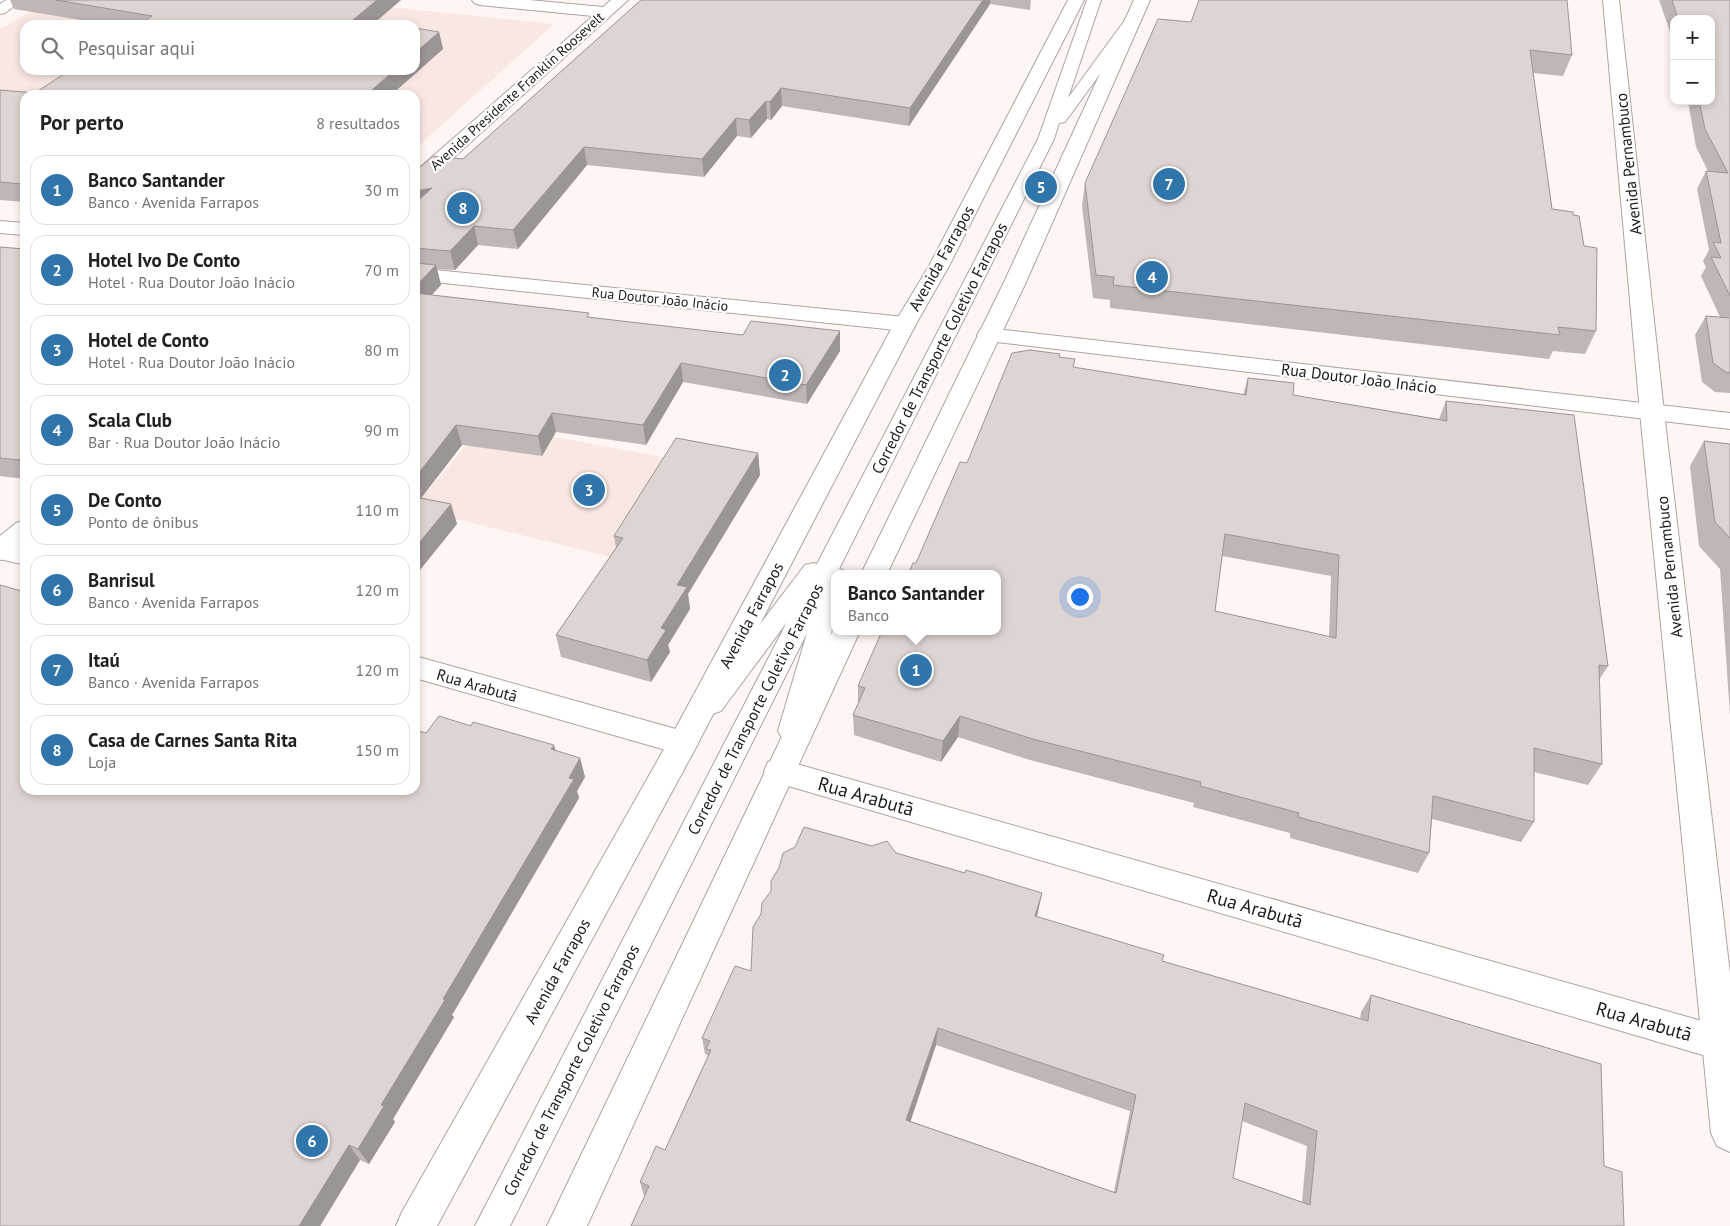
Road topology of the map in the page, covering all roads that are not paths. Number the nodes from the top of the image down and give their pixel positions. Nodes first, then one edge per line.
1 (15, 0) edge
2 (480, 0) edge
3 (620, 0) edge
4 (1076, 0) edge
5 (1094, 0) edge
6 (1142, 0) edge
7 (1611, 0) edge
8 (0, 10) edge
9 (606, 12) junction
10 (1132, 20) junction
11 (1046, 139) junction
12 (420, 178) edge
13 (0, 226) edge
14 (20, 229) edge
15 (420, 275) edge
16 (905, 324) junction
17 (988, 335) junction
18 (1652, 412) junction
19 (1730, 421) edge
20 (850, 522) junction
21 (20, 535) edge
22 (7, 552) edge
23 (836, 570) edge
24 (876, 570) edge
25 (831, 589) edge
26 (844, 635) edge
27 (420, 668) edge
28 (683, 743) junction
29 (779, 771) junction
30 (1725, 1045) edge
31 (1730, 1133) edge
32 (416, 1226) edge
33 (492, 1226) edge
34 (566, 1226) edge

1 - 8 lane
2 - 9 street
3 - 9 street, Avenida Presidente Franklin Roosevelt
4 - 16 street, Avenida Farrapos
5 - 11 lane, Corredor de Transporte Coletivo Farrapos
6 - 10 street
7 - 18 street, Avenida Pernambuco
9 - 12 street, Avenida Presidente Franklin Roosevelt
10 - 11 lane, Corredor de Transporte Coletivo Farrapos
10 - 17 street
11 - 20 lane, Corredor de Transporte Coletivo Farrapos
13 - 14 street
15 - 16 street, Rua Doutor João Inácio
16 - 28 street, Avenida Farrapos
17 - 18 street, Rua Doutor João Inácio
17 - 24 street
18 - 19 street, Rua Doutor João Inácio
18 - 30 street, Avenida Pernambuco
20 - 23 lane
20 - 28 lane
20 - 33 lane, Corredor de Transporte Coletivo Farrapos
21 - 22 street
25 - 29 lane
26 - 29 street
27 - 28 street, Rua Arabutã
28 - 32 street, Avenida Farrapos
29 - 30 street, Rua Arabutã
29 - 34 street
30 - 31 street, Avenida Pernambuco

